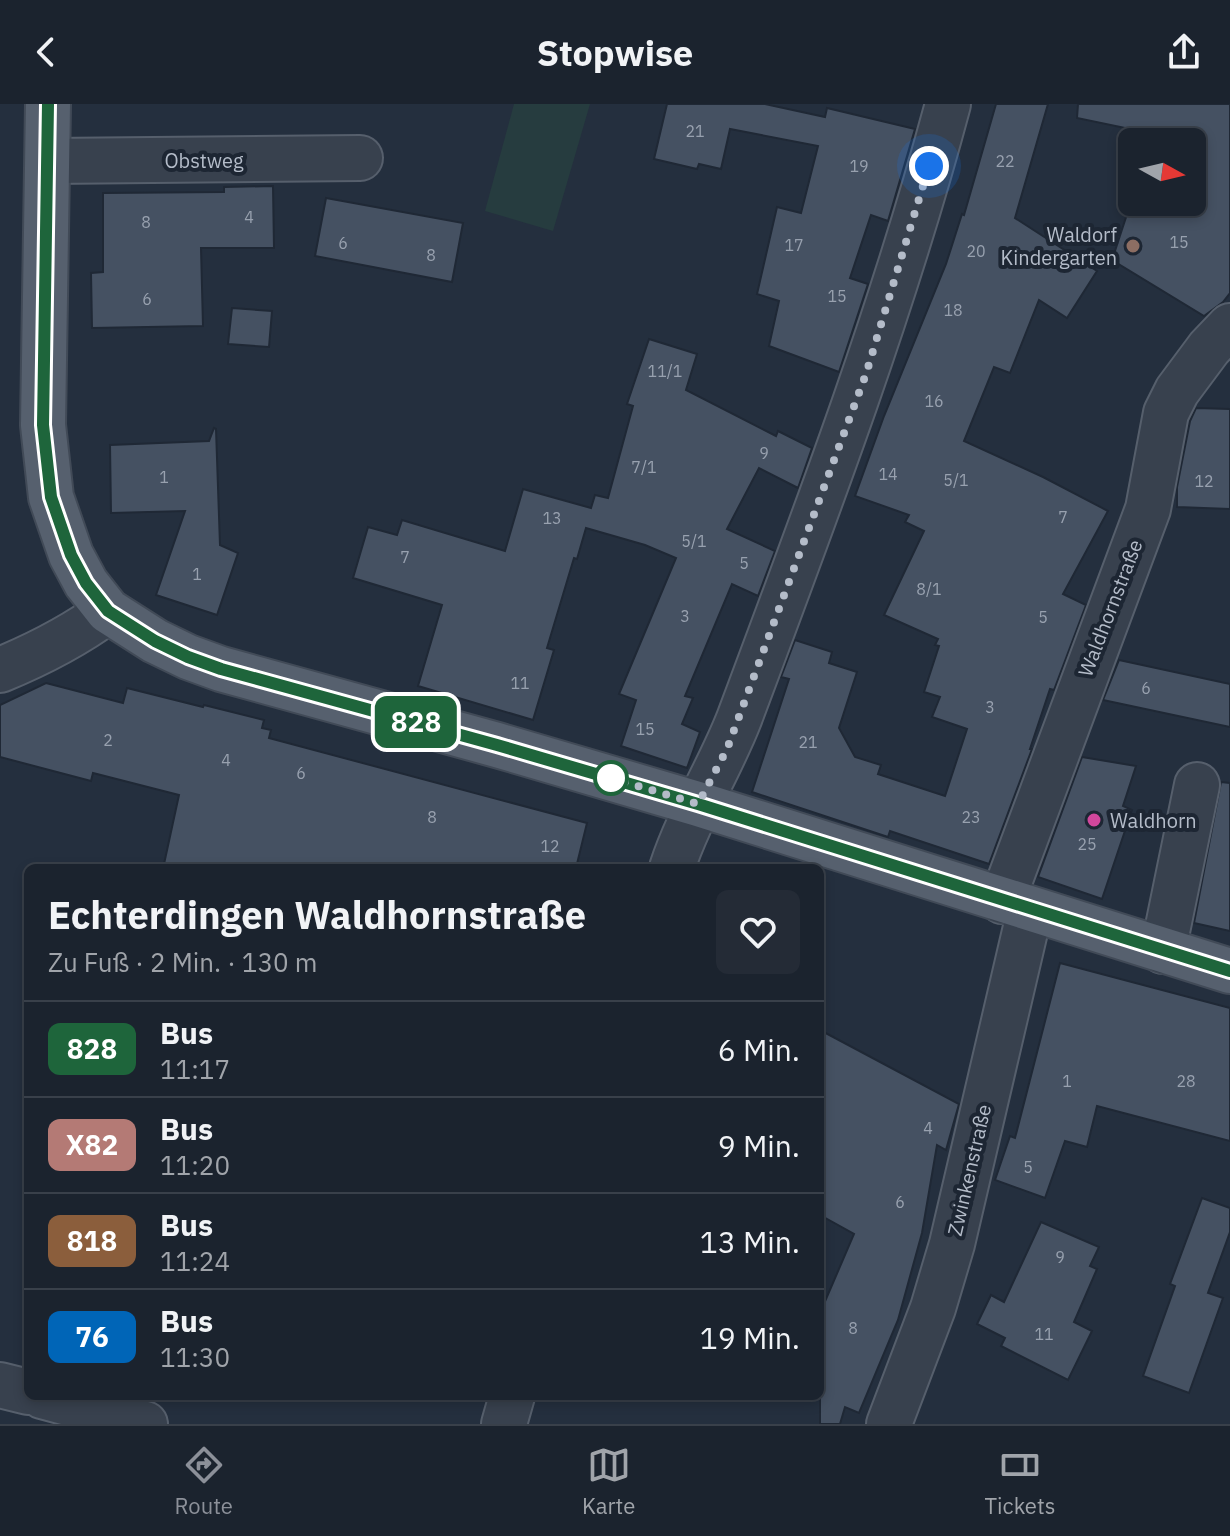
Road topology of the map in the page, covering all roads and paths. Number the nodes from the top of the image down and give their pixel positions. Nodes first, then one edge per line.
1 (48, 104) edge
2 (948, 104) edge
3 (360, 158) dead end
4 (49, 161) junction
5 (1230, 326) edge
6 (108, 611) junction
7 (0, 670) edge
8 (1197, 785) dead end
9 (698, 804) junction
10 (674, 864) edge
11 (1016, 905) junction
12 (1163, 951) junction
13 (1230, 971) edge
14 (0, 1385) edge
15 (24, 1391) edge
16 (57, 1400) edge
17 (511, 1400) edge
18 (145, 1424) edge
19 (504, 1424) edge
20 (889, 1424) edge

1 - 4 main road
2 - 9 street
3 - 4 street, Obstweg
4 - 6 main road
5 - 11 street, Waldhornstraße
6 - 7 street
6 - 9 main road
8 - 12 street
9 - 10 street
9 - 11 main road
11 - 12 main road
11 - 20 street, Zwinkenstraße
12 - 13 main road
14 - 15 street
16 - 18 street
17 - 19 street

